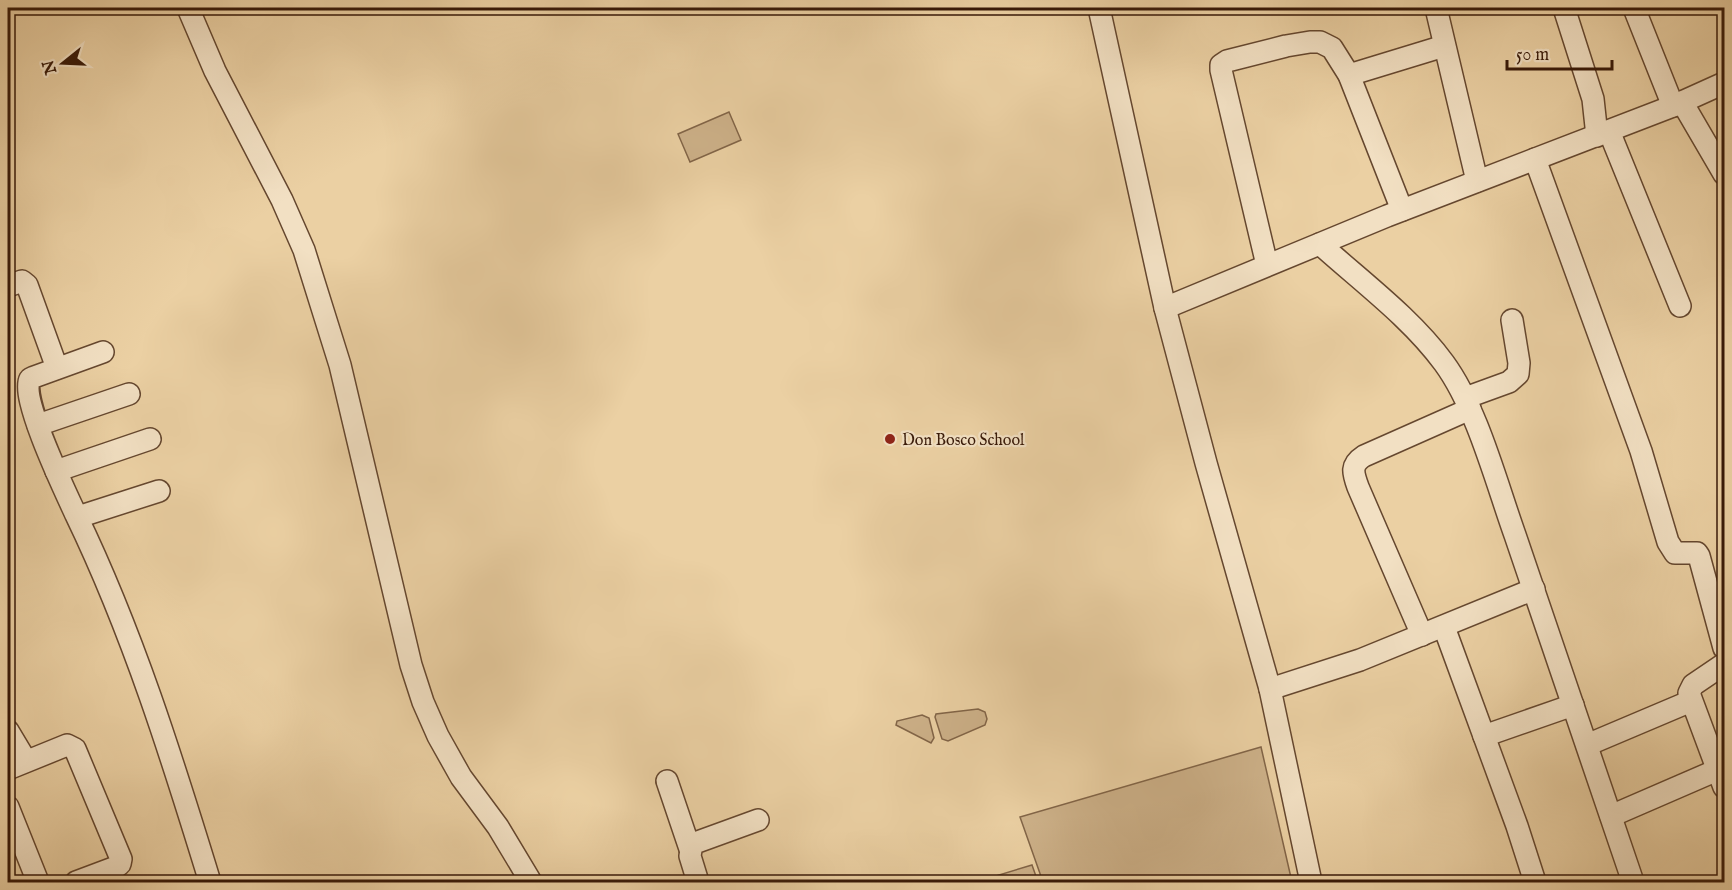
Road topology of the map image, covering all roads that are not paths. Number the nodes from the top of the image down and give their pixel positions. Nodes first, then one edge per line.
1 (188, 8) edge
2 (1099, 8) edge
3 (1436, 8) edge
4 (1564, 8) edge
5 (1634, 8) edge
6 (1444, 46) junction
7 (1349, 75) junction
8 (1725, 83) edge
9 (1678, 104) junction
10 (1603, 133) junction
11 (1532, 160) junction
12 (1725, 174) edge
13 (1477, 181) junction
14 (1402, 210) junction
15 (1551, 233) dead end
16 (1320, 244) junction
17 (1267, 265) junction
18 (8, 286) edge
19 (1680, 306) dead end
20 (1165, 308) junction
21 (1512, 320) dead end
22 (103, 352) dead end
23 (57, 368) junction
24 (129, 394) dead end
25 (1467, 403) junction
26 (38, 425) junction
27 (150, 439) dead end
28 (56, 471) junction
29 (159, 491) dead end
30 (78, 517) junction
31 (1534, 589) junction
32 (1444, 627) junction
33 (1422, 635) junction
34 (1725, 648) edge
35 (1725, 664) edge
36 (1270, 689) junction
37 (1691, 702) junction
38 (1573, 705) junction
39 (8, 731) edge
40 (1484, 736) junction
41 (1587, 745) junction
42 (17, 765) edge
43 (1722, 774) edge
44 (667, 781) dead end
45 (8, 807) edge
46 (1611, 816) junction
47 (758, 820) dead end
48 (690, 849) junction
49 (32, 879) edge
50 (88, 880) edge
51 (210, 882) edge
52 (531, 882) edge
53 (698, 882) edge
54 (1311, 882) edge
55 (1535, 882) edge
56 (1633, 882) edge

1 - 52 street
2 - 20 street
3 - 6 street
4 - 10 street
5 - 9 street
6 - 7 street
6 - 13 street
7 - 14 street
7 - 17 street
8 - 9 street
9 - 10 street
9 - 12 street
10 - 11 street
10 - 19 street
11 - 13 street
11 - 15 street
11 - 34 street
13 - 14 street
14 - 16 street
16 - 17 street
16 - 25 street
17 - 20 street
18 - 23 street
20 - 36 street
21 - 25 street
22 - 23 street
23 - 26 street
24 - 26 street
25 - 31 street
25 - 33 street
26 - 28 street
27 - 28 street
28 - 30 street
29 - 30 street
30 - 51 street
31 - 32 street
31 - 38 street
32 - 33 street
32 - 40 street
33 - 36 street
35 - 37 street
36 - 54 street
37 - 41 street
37 - 43 street
38 - 40 street
38 - 41 street
39 - 42 street
40 - 55 street
41 - 46 street
42 - 50 street
43 - 46 street
44 - 48 street
45 - 49 street
46 - 56 street
47 - 48 street
48 - 53 street

